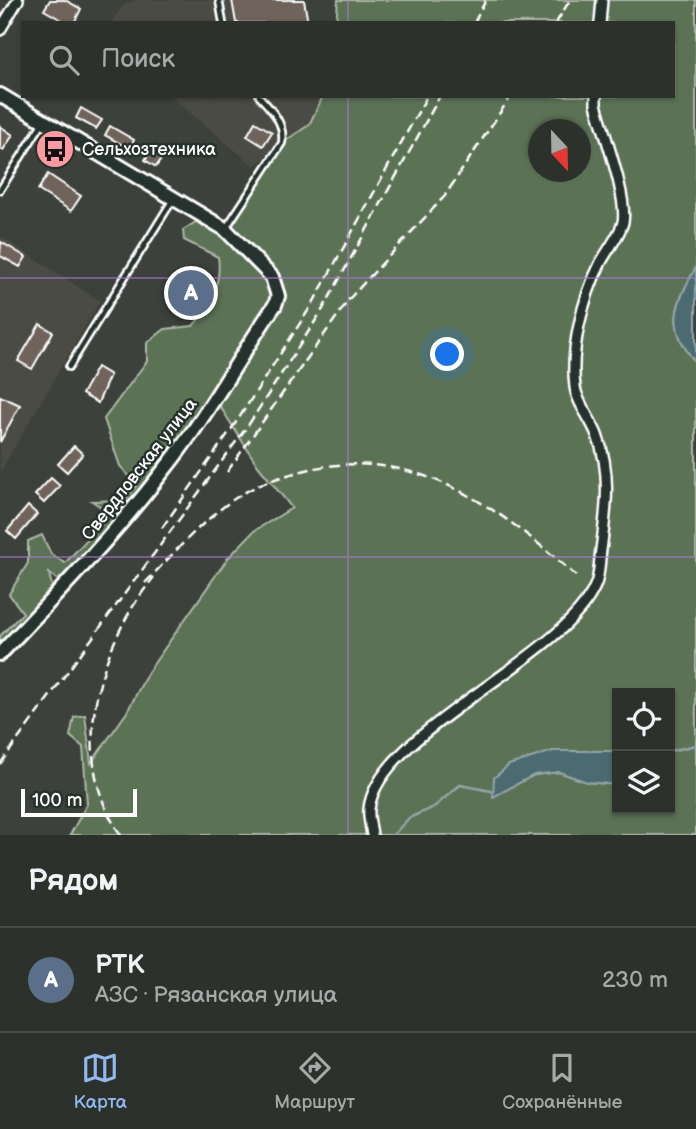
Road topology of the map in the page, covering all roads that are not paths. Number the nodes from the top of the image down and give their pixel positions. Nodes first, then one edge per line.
1 (18, 0) edge
2 (219, 0) edge
3 (602, 0) edge
4 (223, 21) edge
5 (600, 21) edge
6 (0, 30) edge
7 (0, 95) edge
8 (260, 98) edge
9 (596, 98) edge
10 (44, 122) junction
11 (0, 190) edge
12 (174, 199) junction
13 (225, 229) junction
14 (69, 367) dead end
15 (0, 654) edge
16 (372, 835) edge

1 - 6 street
2 - 4 lane
3 - 5 street
7 - 10 main road
8 - 13 lane
9 - 16 street
10 - 11 lane
10 - 12 main road
12 - 13 main road
12 - 14 lane
13 - 15 main road, Свердловская улица

